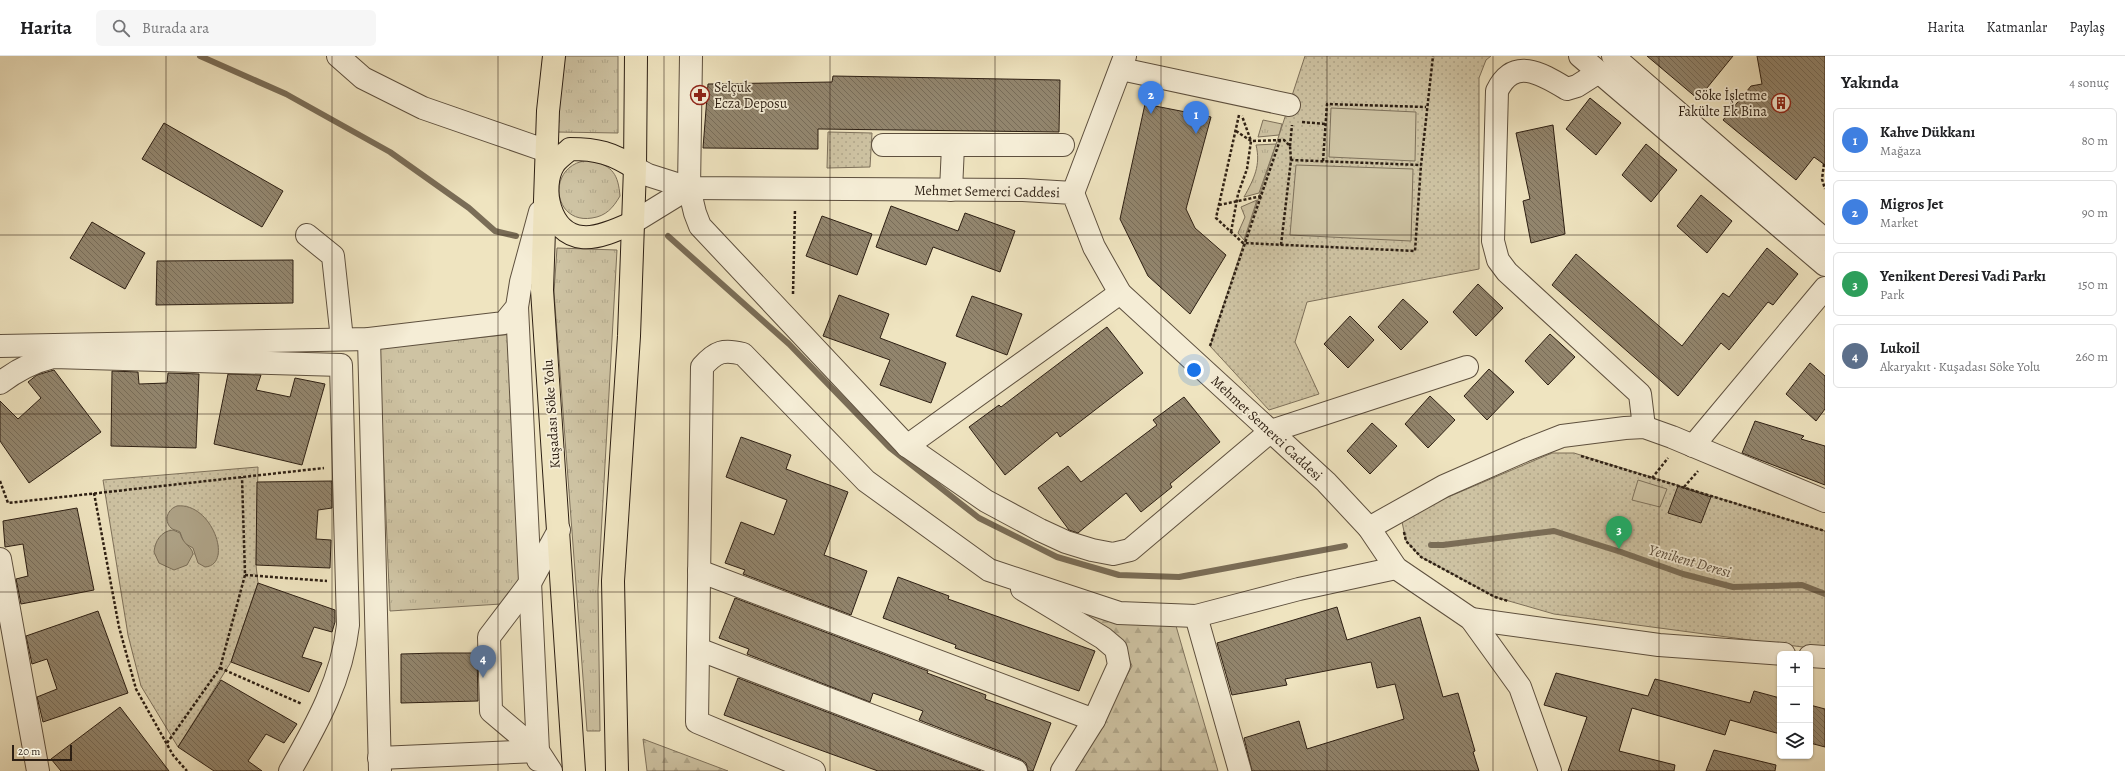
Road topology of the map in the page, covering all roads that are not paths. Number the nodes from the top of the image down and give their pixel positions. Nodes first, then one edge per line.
1 (338, 56) edge
2 (554, 56) edge
3 (636, 56) edge
4 (692, 56) edge
5 (1580, 56) edge
6 (1123, 62) edge
7 (1606, 64) edge
8 (1290, 113) road end
9 (883, 145) dead end
10 (1063, 145) dead end
11 (953, 146) junction
12 (570, 149) junction
13 (547, 151) junction
14 (634, 168) junction
15 (689, 188) junction
16 (546, 189) junction
17 (951, 190) junction
18 (1073, 193) junction
19 (632, 223) junction
20 (307, 235) dead end
21 (1825, 240) edge
22 (1825, 265) edge
23 (1825, 288) edge
24 (1120, 293) junction
25 (1825, 304) edge
26 (517, 307) junction
27 (342, 339) junction
28 (369, 339) junction
29 (0, 346) edge
30 (341, 365) junction
31 (1467, 367) dead end
32 (0, 383) edge
33 (1644, 427) junction
34 (1271, 431) junction
35 (906, 446) junction
36 (1698, 448) junction
37 (1825, 501) edge
38 (1369, 528) junction
39 (559, 530) junction
40 (0, 559) edge
41 (1396, 568) junction
42 (990, 570) junction
43 (699, 571) junction
44 (530, 583) junction
45 (1196, 616) junction
46 (1471, 619) junction
47 (698, 649) junction
48 (1777, 653) edge
49 (1813, 656) edge
50 (1825, 657) edge
51 (1094, 720) junction
52 (538, 761) edge
53 (379, 764) edge
54 (38, 771) edge
55 (290, 771) edge
56 (551, 771) edge
57 (574, 771) edge
58 (617, 771) edge
59 (814, 771) edge
60 (1016, 771) edge
61 (1062, 771) edge
62 (1240, 771) edge
63 (1550, 771) edge

1 - 13 street
2 - 13 highway, Kuşadası Söke Yolu
3 - 14 highway
4 - 15 street
5 - 7 street
6 - 8 street
6 - 18 street
7 - 21 street
7 - 22 street
7 - 33 street
9 - 11 street
10 - 11 street
11 - 17 street
12 - 13 highway
12 - 14 highway
12 - 16 highway
13 - 16 highway, Kuşadası Söke Yolu
14 - 15 street, Mehmet Semerci Caddesi
14 - 19 highway
15 - 17 street, Mehmet Semerci Caddesi
15 - 19 street
15 - 35 street
16 - 19 highway
16 - 26 street
16 - 39 highway, Kuşadası Söke Yolu
17 - 18 street, Mehmet Semerci Caddesi
18 - 24 street, Mehmet Semerci Caddesi
19 - 58 highway
20 - 27 street
23 - 36 street
24 - 34 street, Mehmet Semerci Caddesi
24 - 35 street
25 - 36 street
26 - 28 street
26 - 44 street
27 - 28 street
27 - 29 street
28 - 30 street
28 - 53 street
30 - 32 street
30 - 55 street
31 - 34 street
33 - 36 street
33 - 38 street
34 - 35 street
34 - 38 street, Mehmet Semerci Caddesi
36 - 37 street
38 - 41 street, Mehmet Semerci Caddesi
39 - 44 street
39 - 57 highway, Kuşadası Söke Yolu
40 - 54 street
41 - 45 street
41 - 46 street, Mehmet Semerci Caddesi
42 - 43 street
42 - 45 street
42 - 51 street
43 - 47 street
43 - 51 street
44 - 52 street
44 - 52 street
45 - 62 street
46 - 48 street
46 - 63 street, Mehmet Semerci Caddesi
47 - 59 street
47 - 60 street
49 - 50 street
51 - 61 street
52 - 53 street
52 - 56 street

